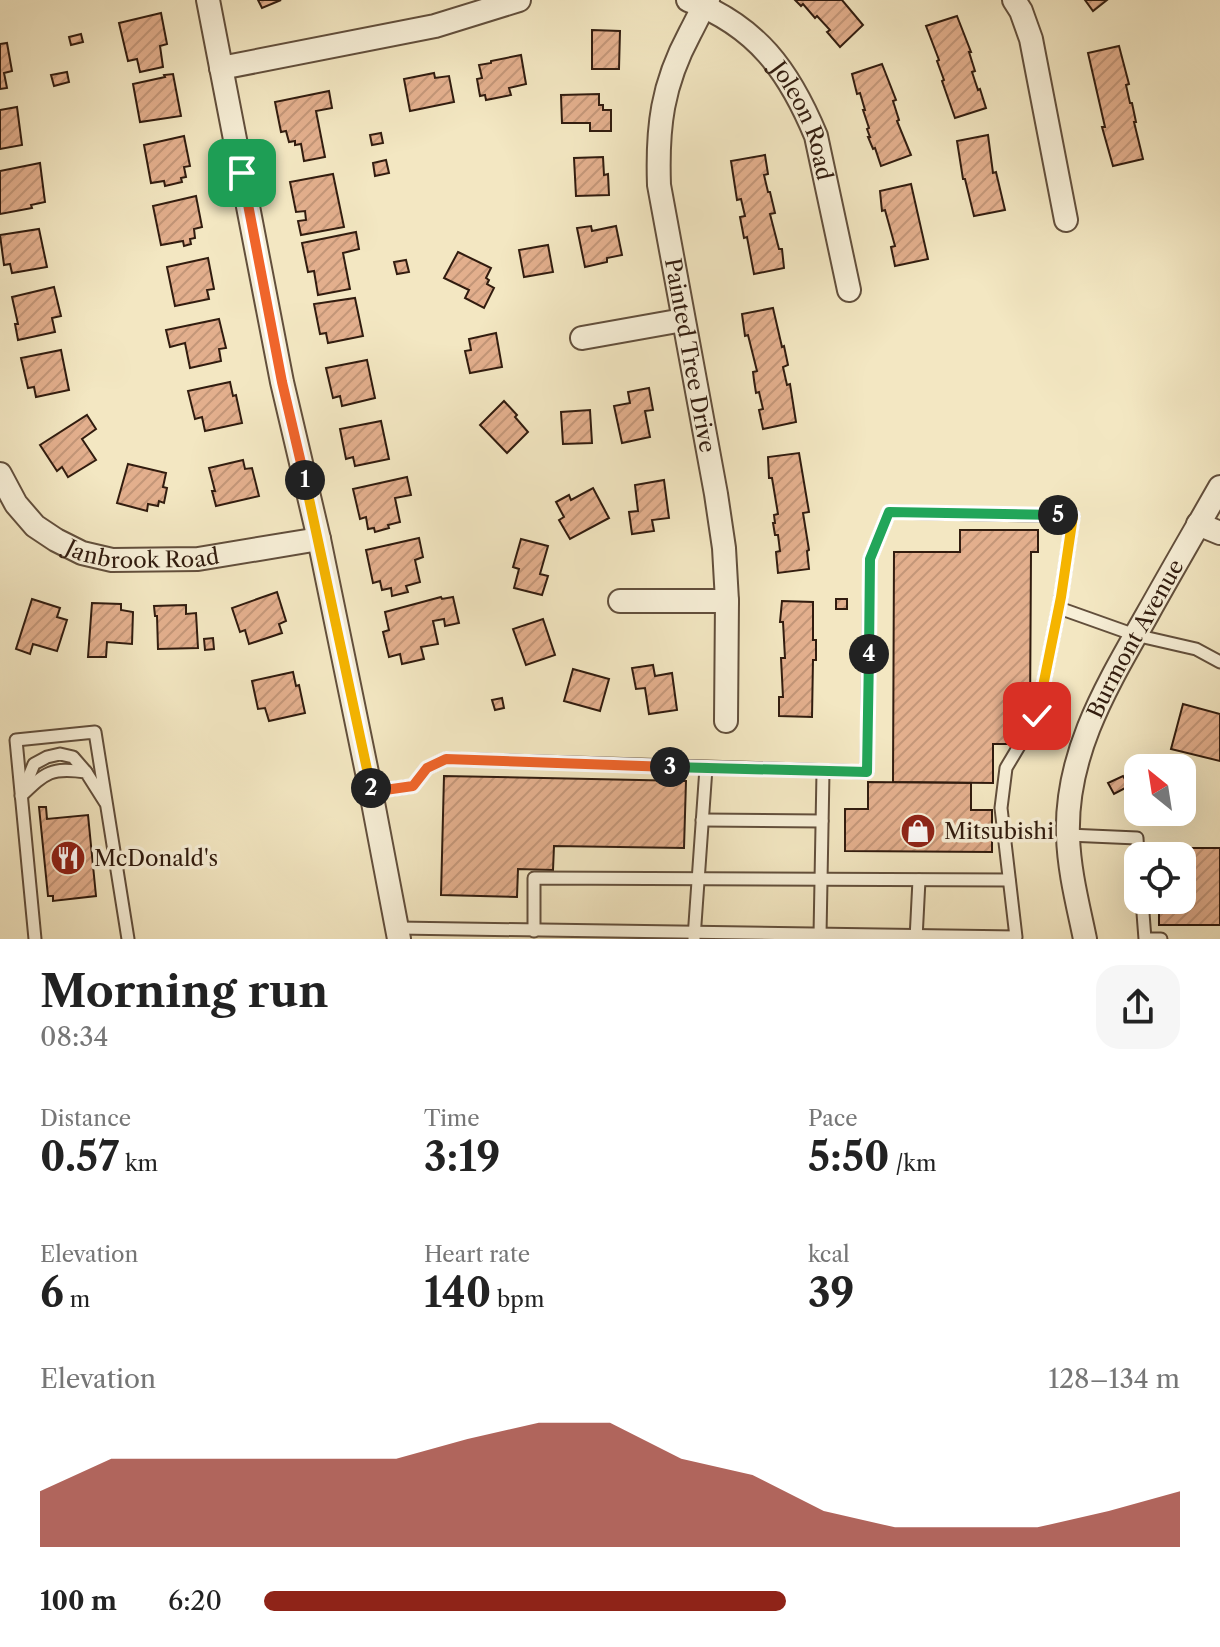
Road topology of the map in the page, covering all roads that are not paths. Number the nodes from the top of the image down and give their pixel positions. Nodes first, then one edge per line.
1 (208, 0) edge
2 (519, 0) edge
3 (1014, 0) edge
4 (700, 2) edge
5 (221, 68) junction
6 (1066, 220) dead end
7 (849, 290) dead end
8 (683, 320) junction
9 (582, 338) dead end
10 (0, 474) edge
11 (1220, 487) edge
12 (1198, 524) junction
13 (1220, 533) edge
14 (319, 539) junction
15 (620, 601) dead end
16 (727, 601) junction
17 (1059, 608) junction
18 (1135, 635) junction
19 (1220, 662) edge
20 (726, 721) dead end
21 (706, 768) junction
22 (823, 772) junction
23 (371, 792) junction
24 (21, 796) junction
25 (107, 806) junction
26 (702, 820) junction
27 (822, 821) junction
28 (1068, 835) junction
29 (1137, 842) edge
30 (699, 879) junction
31 (821, 879) junction
32 (919, 880) junction
33 (1009, 880) junction
34 (1143, 914) edge
35 (534, 931) junction
36 (398, 934) edge
37 (820, 935) junction
38 (694, 936) edge
39 (916, 938) edge
40 (35, 939) edge
41 (128, 939) edge
42 (1085, 939) edge
43 (1161, 939) edge

1 - 5 street
2 - 5 street
3 - 6 street
4 - 7 street, Joleon Road
4 - 8 street, Painted Tree Drive
5 - 14 street
8 - 9 street
8 - 16 street, Painted Tree Drive
10 - 14 street, Janbrook Road
11 - 12 street, Burmont Avenue
12 - 13 street
12 - 18 street, Burmont Avenue
14 - 23 street
15 - 16 street
16 - 20 street, Painted Tree Drive
17 - 18 lane
17 - 22 lane
17 - 33 lane
18 - 19 lane
18 - 28 street, Burmont Avenue
21 - 22 lane
21 - 23 lane
21 - 26 lane
22 - 27 lane
23 - 36 street
24 - 25 lane
24 - 25 lane
24 - 40 lane
25 - 41 lane
26 - 27 lane
26 - 30 lane
27 - 31 lane
28 - 29 lane
28 - 42 street, Burmont Avenue
30 - 31 lane
30 - 35 lane
30 - 38 lane
31 - 32 lane
31 - 37 lane
32 - 33 lane
32 - 39 lane
33 - 39 lane
34 - 43 lane
35 - 36 lane
35 - 38 lane
37 - 38 lane
37 - 39 lane

